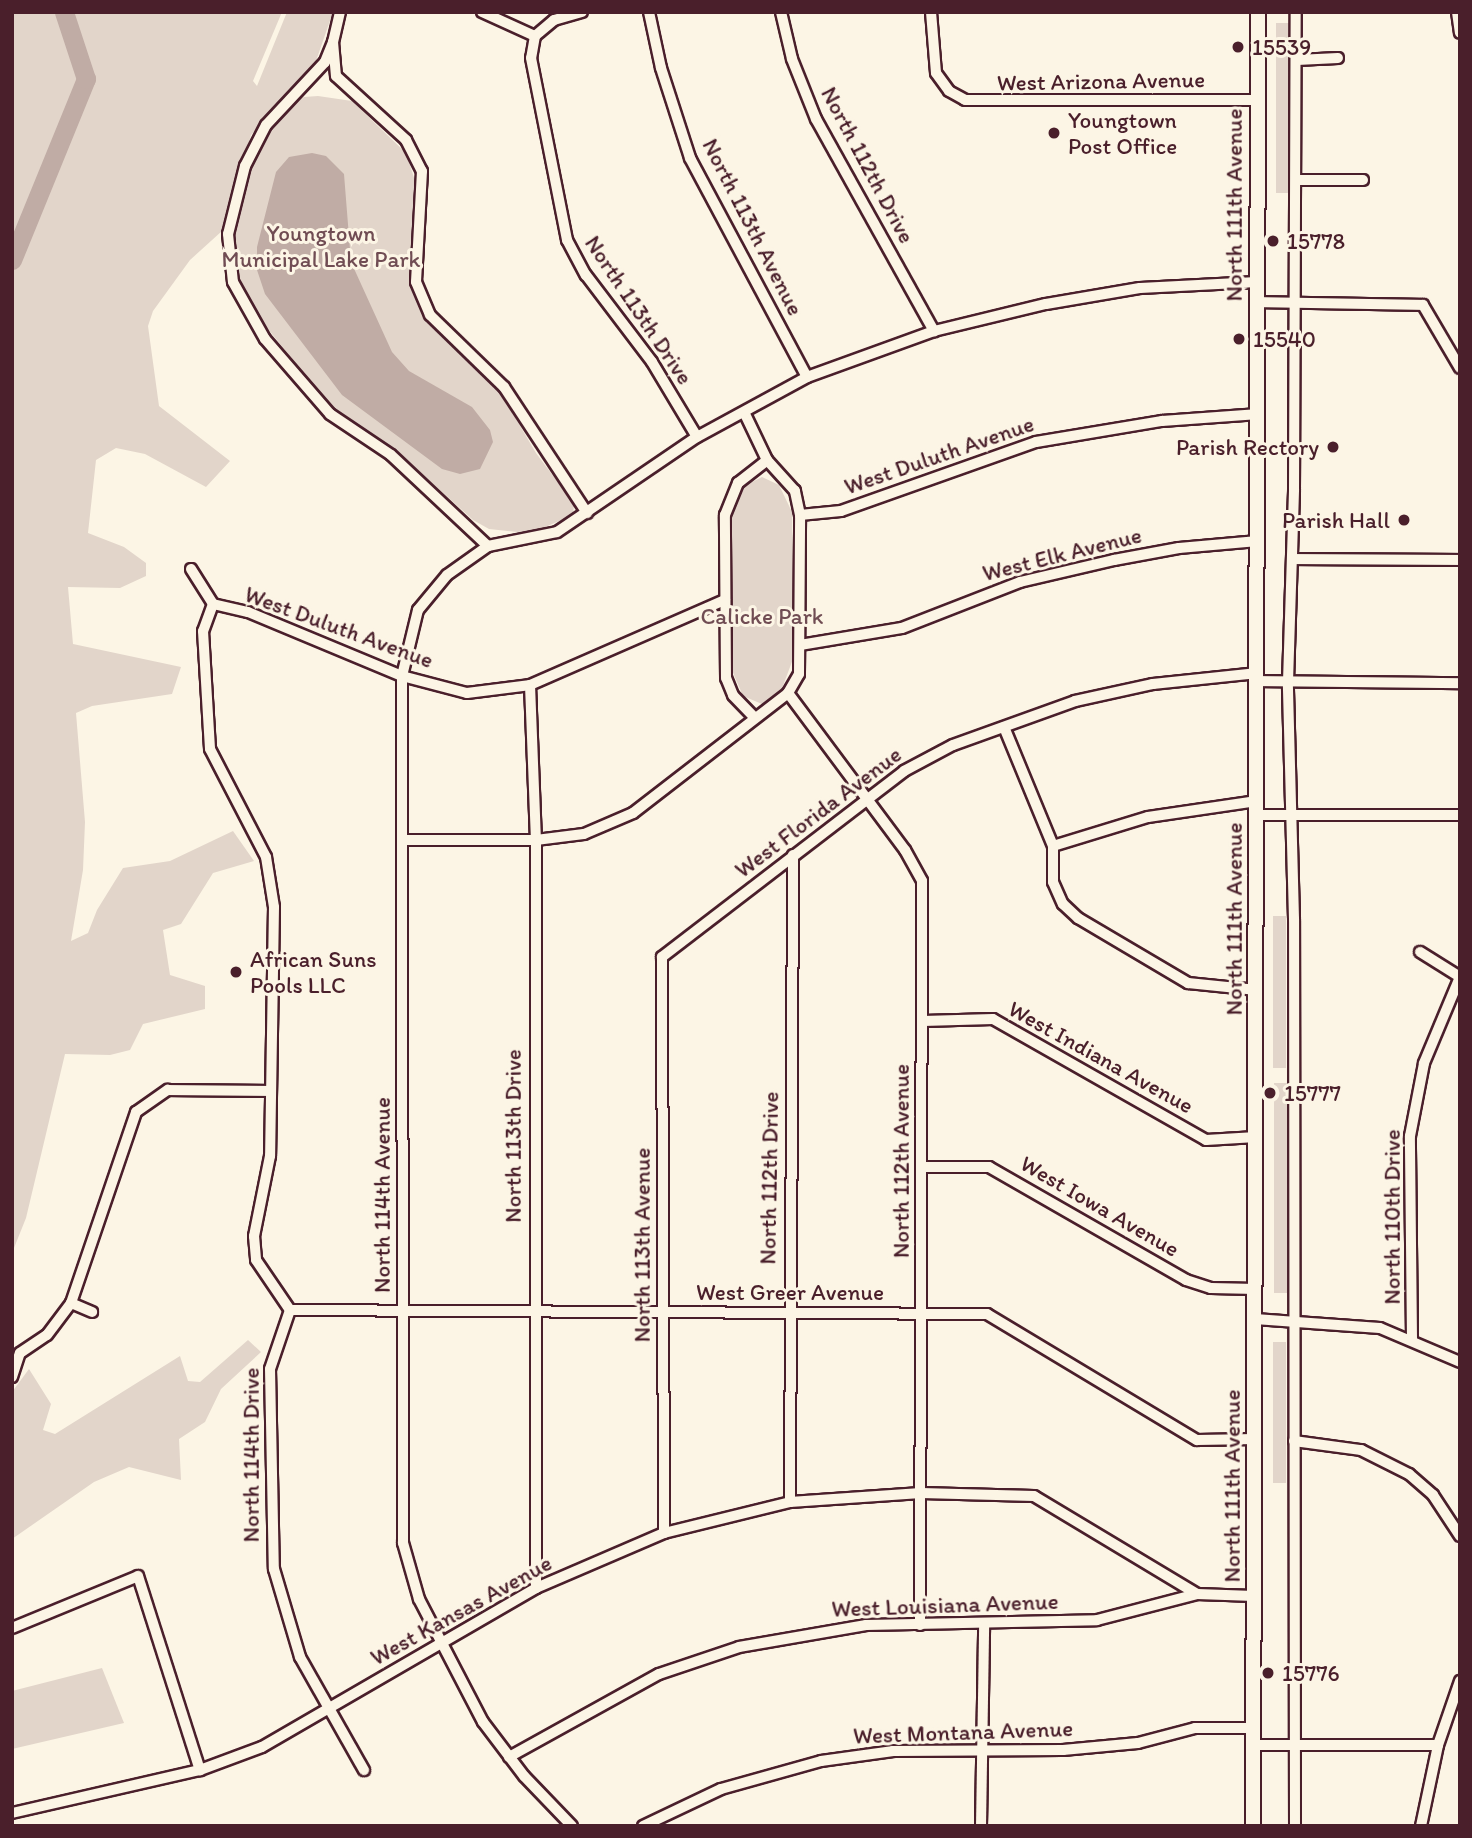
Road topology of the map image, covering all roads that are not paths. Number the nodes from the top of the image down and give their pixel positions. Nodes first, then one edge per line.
1 (340, 12) edge
2 (482, 12) edge
3 (582, 12) edge
4 (649, 12) edge
5 (781, 12) edge
6 (930, 12) edge
7 (1258, 12) edge
8 (1296, 12) edge
9 (1457, 12) edge
10 (1460, 33) edge
11 (535, 36) junction
12 (333, 42) junction
13 (1338, 58) dead end
14 (1297, 60) junction
15 (1257, 100) junction
16 (1297, 180) junction
17 (1363, 180) dead end
18 (1257, 282) junction
19 (1257, 302) junction
20 (1296, 303) junction
21 (934, 331) junction
22 (1460, 368) edge
23 (807, 377) junction
24 (744, 412) junction
25 (1259, 414) junction
26 (697, 437) junction
27 (767, 460) junction
28 (587, 513) junction
29 (800, 515) junction
30 (1258, 541) junction
31 (488, 547) junction
32 (1292, 559) junction
33 (1460, 560) edge
34 (191, 569) dead end
35 (724, 600) junction
36 (213, 604) junction
37 (800, 645) junction
38 (402, 676) junction
39 (1257, 677) junction
40 (1288, 682) junction
41 (1460, 683) edge
42 (530, 685) junction
43 (788, 694) junction
44 (754, 717) junction
45 (1004, 727) junction
46 (867, 798) junction
47 (1257, 808) junction
48 (1291, 815) junction
49 (1460, 815) edge
50 (404, 840) junction
51 (536, 840) junction
52 (1053, 846) junction
53 (793, 855) junction
54 (1420, 952) dead end
55 (662, 957) joint
56 (1460, 977) edge
57 (1257, 990) junction
58 (923, 1021) junction
59 (270, 1091) junction
60 (1256, 1137) junction
61 (923, 1167) junction
62 (1256, 1289) junction
63 (71, 1303) junction
64 (290, 1310) junction
65 (402, 1311) junction
66 (92, 1312) dead end
67 (533, 1312) junction
68 (921, 1312) junction
69 (663, 1313) junction
70 (788, 1313) junction
71 (1255, 1319) junction
72 (1294, 1319) junction
73 (1412, 1339) junction
74 (1460, 1363) edge
75 (12, 1377) edge
76 (1255, 1439) junction
77 (1294, 1441) junction
78 (921, 1493) junction
79 (790, 1502) junction
80 (664, 1533) junction
81 (1460, 1536) edge
82 (536, 1588) junction
83 (1197, 1594) junction
84 (1254, 1596) junction
85 (920, 1625) junction
86 (984, 1625) junction
87 (12, 1628) edge
88 (444, 1645) junction
89 (1460, 1681) edge
90 (327, 1709) junction
91 (1253, 1728) junction
92 (1253, 1745) junction
93 (1294, 1745) junction
94 (1438, 1745) junction
95 (981, 1750) junction
96 (509, 1758) junction
97 (200, 1770) junction
98 (364, 1770) dead end
99 (12, 1813) edge
100 (572, 1826) edge
101 (643, 1826) edge
102 (981, 1826) edge
103 (1253, 1826) edge
104 (1295, 1826) edge
105 (1421, 1826) edge

1 - 12 street
2 - 11 street
3 - 11 street
4 - 23 street, North 113th Avenue
5 - 21 street, North 112th Drive
6 - 15 street, West Arizona Avenue
7 - 15 street, North 111th Avenue
8 - 14 street
9 - 10 street
11 - 26 street, North 113th Drive
12 - 28 street
12 - 31 street
13 - 14 street
14 - 16 street
15 - 18 street, North 111th Avenue
16 - 17 street
16 - 20 street
18 - 19 street, North 111th Avenue
18 - 21 street
19 - 20 street
19 - 25 street, North 111th Avenue
20 - 22 street
20 - 32 street
21 - 23 street
23 - 24 street
24 - 26 street
24 - 27 street
25 - 29 street, West Duluth Avenue
25 - 30 street, North 111th Avenue
26 - 28 street
27 - 29 street
27 - 35 street
28 - 31 street
29 - 37 street
30 - 37 street, West Elk Avenue
30 - 39 street, North 111th Avenue
31 - 38 street, North 114th Avenue
32 - 33 street
32 - 40 street
34 - 36 street
35 - 42 street, West Duluth Avenue
35 - 44 street
36 - 38 street, West Duluth Avenue
36 - 59 street
37 - 43 street
38 - 42 street, West Duluth Avenue
38 - 50 street, North 114th Avenue
39 - 40 street, West Florida Avenue
39 - 45 street, West Florida Avenue
39 - 47 street, North 111th Avenue
40 - 41 street, West Florida Avenue
40 - 48 street
42 - 51 street, North 113th Drive
43 - 44 street
43 - 46 street, North 112th Avenue
44 - 51 street
45 - 46 street, West Florida Avenue
45 - 52 street
46 - 53 street, West Florida Avenue
46 - 58 street, North 112th Avenue
47 - 48 street
47 - 52 street
47 - 57 street, North 111th Avenue
48 - 49 street
48 - 72 street
50 - 51 street
50 - 65 street, North 114th Avenue
51 - 67 street, North 113th Drive
52 - 57 street
53 - 55 street, West Florida Avenue
53 - 70 street, North 112th Drive
54 - 56 street, North 110th Drive
55 - 69 street, North 113th Avenue
56 - 73 street, North 110th Drive
57 - 60 street, North 111th Avenue
58 - 60 street, West Indiana Avenue
58 - 61 street, North 112th Avenue
59 - 63 street
59 - 64 street
60 - 62 street, North 111th Avenue
61 - 62 street, West Iowa Avenue
61 - 68 street, North 112th Avenue
62 - 71 street, North 111th Avenue
63 - 66 street
63 - 75 street
64 - 65 street, West Greer Avenue
64 - 90 street, North 114th Drive
65 - 67 street, West Greer Avenue
65 - 88 street, North 114th Avenue
67 - 69 street, West Greer Avenue
67 - 82 street, North 113th Drive
68 - 70 street, West Greer Avenue
68 - 76 street, West Greer Avenue
68 - 78 street, North 112th Avenue
69 - 70 street, West Greer Avenue
69 - 80 street, North 113th Avenue
70 - 79 street, North 112th Drive
71 - 72 street
71 - 76 street, North 111th Avenue
72 - 73 street
72 - 77 street
73 - 74 street
76 - 84 street, North 111th Avenue
77 - 81 street
77 - 93 street
78 - 79 street, West Kansas Avenue
78 - 83 street, West Kansas Avenue
78 - 85 street, North 112th Avenue
79 - 80 street, West Kansas Avenue
80 - 82 street, West Kansas Avenue
82 - 88 street, West Kansas Avenue
83 - 84 street, West Kansas Avenue
83 - 86 street, West Louisiana Avenue
84 - 91 street, North 111th Avenue
85 - 86 street, West Louisiana Avenue
85 - 96 street, West Louisiana Avenue
86 - 95 street
87 - 97 street
88 - 90 street, West Kansas Avenue
88 - 96 street, North 114th Avenue
89 - 94 street
90 - 97 street, West Kansas Avenue
90 - 98 street, North 114th Drive
91 - 92 street, North 111th Avenue
91 - 95 street, West Montana Avenue
92 - 93 street
92 - 103 street, North 111th Avenue
93 - 94 street
93 - 104 street
94 - 105 street
95 - 101 street, West Montana Avenue
95 - 102 street
96 - 100 street, North 114th Avenue
97 - 99 street, West Kansas Avenue

